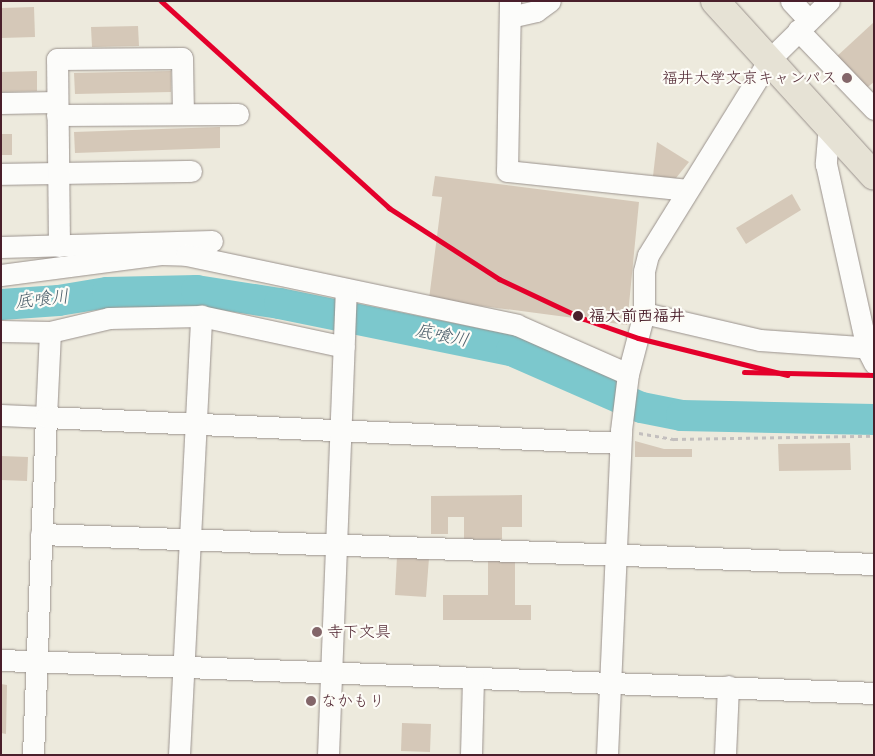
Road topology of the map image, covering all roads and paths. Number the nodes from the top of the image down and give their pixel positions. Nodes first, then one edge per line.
1 (550, 1) edge
2 (715, 1) edge
3 (791, 1) edge
4 (830, 1) edge
5 (510, 9) edge
6 (803, 25) junction
7 (768, 60) junction
8 (1, 103) edge
9 (57, 108) junction
10 (874, 109) edge
11 (183, 114) junction
12 (238, 114) dead end
13 (829, 126) junction
14 (191, 171) dead end
15 (57, 173) junction
16 (1, 174) edge
17 (874, 176) edge
18 (687, 190) junction
19 (212, 241) dead end
20 (59, 246) junction
21 (1, 247) edge
22 (1, 275) edge
23 (346, 290) junction
24 (644, 313) junction
25 (201, 316) junction
26 (1, 331) edge
27 (50, 332) junction
28 (344, 347) junction
29 (872, 353) edge
30 (628, 377) junction
31 (1, 415) edge
32 (46, 417) junction
33 (194, 423) junction
34 (340, 432) junction
35 (621, 433) junction
36 (874, 436) edge
37 (41, 534) junction
38 (188, 540) junction
39 (335, 546) junction
40 (616, 557) junction
41 (874, 564) edge
42 (1, 660) edge
43 (35, 661) junction
44 (181, 666) junction
45 (331, 673) junction
46 (473, 679) junction
47 (610, 681) junction
48 (728, 686) junction
49 (874, 693) edge
50 (33, 755) edge
51 (178, 755) edge
52 (328, 755) edge
53 (471, 755) edge
54 (607, 755) edge
55 (725, 755) edge

1 - 5 street
2 - 7 main road
3 - 6 street
4 - 6 street
5 - 18 street
6 - 7 street
6 - 10 street
7 - 13 main road
7 - 18 street
8 - 9 street
9 - 11 street
9 - 11 street
9 - 15 street
11 - 12 street
13 - 17 main road
13 - 29 street
14 - 15 street
15 - 16 street
15 - 20 street
18 - 24 street
19 - 20 street
20 - 21 street
22 - 23 street
23 - 28 street
23 - 30 street
24 - 29 street
24 - 30 street
25 - 27 street
25 - 28 street
25 - 33 street
26 - 27 street
27 - 32 street
28 - 34 street
30 - 35 street
31 - 32 street
32 - 33 street
32 - 37 street
33 - 34 street
33 - 38 street
34 - 35 street
34 - 39 street
35 - 36 path
35 - 40 street
37 - 38 street
37 - 43 street
38 - 39 street
38 - 44 street
39 - 40 street
39 - 45 street
40 - 41 street
40 - 47 street
42 - 43 street
43 - 44 street
43 - 50 street
44 - 45 street
44 - 51 street
45 - 46 street
45 - 52 street
46 - 47 street
46 - 53 street
47 - 48 street
47 - 54 street
48 - 49 street
48 - 55 street

